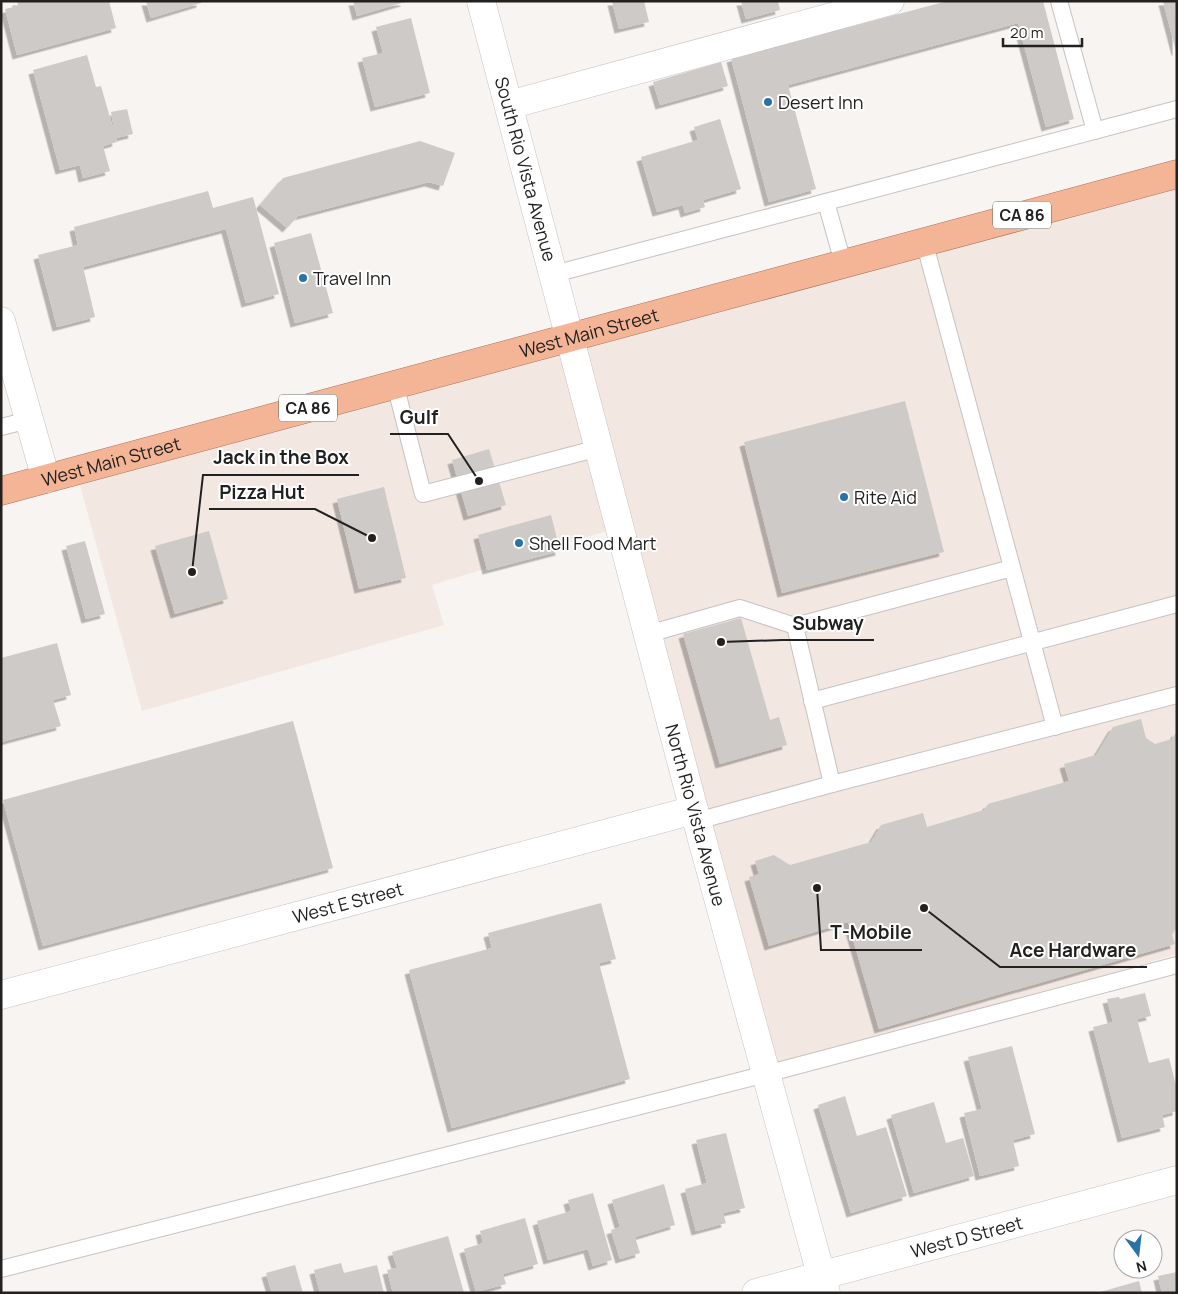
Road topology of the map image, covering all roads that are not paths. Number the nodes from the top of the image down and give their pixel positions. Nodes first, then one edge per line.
1 (481, 1) edge
2 (890, 1) edge
3 (1059, 1) edge
4 (509, 105) junction
5 (1177, 109) edge
6 (1095, 131) junction
7 (1177, 174) edge
8 (826, 202) junction
9 (924, 241) junction
10 (843, 264) junction
11 (554, 274) junction
12 (1, 320) edge
13 (570, 337) junction
14 (395, 384) junction
15 (30, 420) junction
16 (1, 427) edge
17 (599, 448) junction
18 (46, 479) junction
19 (1, 491) edge
20 (1012, 568) junction
21 (1177, 604) edge
22 (795, 626) junction
23 (648, 634) junction
24 (1032, 642) junction
25 (1177, 695) edge
26 (812, 701) junction
27 (1055, 727) junction
28 (832, 784) junction
29 (695, 815) junction
30 (1177, 965) edge
31 (1, 995) edge
32 (766, 1074) junction
33 (1177, 1180) edge
34 (1, 1269) edge
35 (823, 1284) edge
36 (756, 1293) edge

1 - 4 street, South Rio Vista Avenue
2 - 4 street
3 - 6 lane
4 - 11 street, South Rio Vista Avenue
5 - 6 lane
6 - 8 lane
7 - 9 highway, West Main Street / CA 86
8 - 10 lane
8 - 11 lane
9 - 10 highway, West Main Street / CA 86
9 - 20 lane
10 - 13 highway, West Main Street / CA 86
11 - 13 street, South Rio Vista Avenue
12 - 15 street
13 - 14 highway, West Main Street / CA 86
13 - 17 street, North Rio Vista Avenue
14 - 17 lane
14 - 18 highway, West Main Street / CA 86
15 - 16 lane
15 - 18 street
17 - 23 street, North Rio Vista Avenue
18 - 19 highway, West Main Street / CA 86
20 - 22 lane
20 - 24 lane
21 - 24 lane
22 - 23 lane
22 - 26 lane
23 - 29 street, North Rio Vista Avenue
24 - 26 lane
24 - 27 lane
25 - 27 lane
26 - 28 lane
27 - 28 lane
28 - 29 lane
29 - 31 street, West E Street
29 - 32 street, North Rio Vista Avenue
30 - 32 lane
32 - 34 lane
32 - 35 street, North Rio Vista Avenue
33 - 35 street, West D Street
35 - 36 street, West D Street

